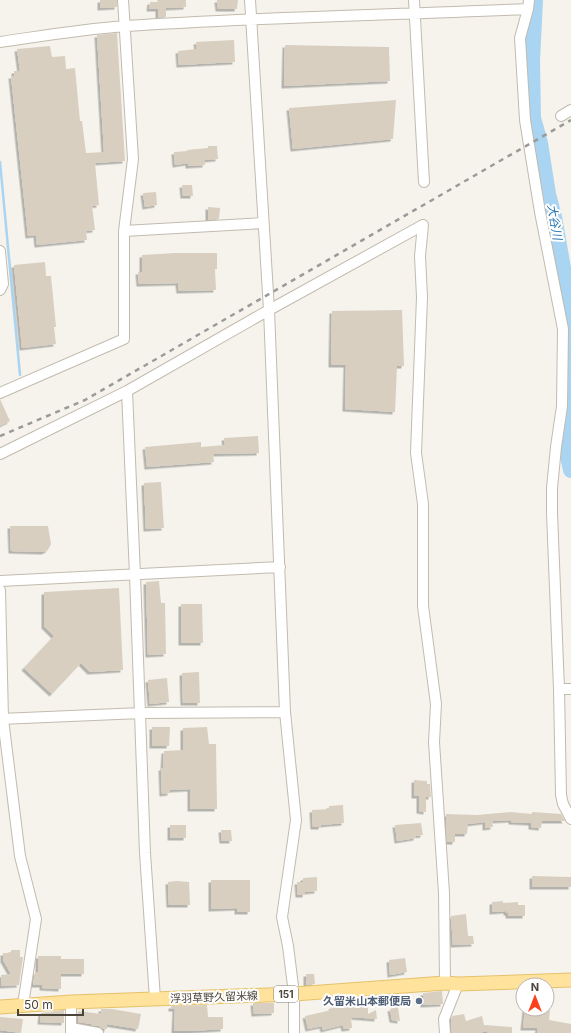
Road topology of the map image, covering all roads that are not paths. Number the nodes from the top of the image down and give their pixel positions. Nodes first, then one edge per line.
1 (123, 0) edge
2 (250, 0) edge
3 (414, 0) edge
4 (528, 4) edge
5 (414, 14) junction
6 (251, 19) junction
7 (124, 26) junction
8 (0, 42) edge
9 (571, 110) edge
10 (561, 116) dead end
11 (424, 182) dead end
12 (263, 223) junction
13 (124, 231) junction
14 (0, 251) edge
15 (0, 290) edge
16 (269, 310) junction
17 (127, 391) junction
18 (0, 393) edge
19 (0, 454) edge
20 (280, 567) junction
21 (135, 575) junction
22 (0, 581) edge
23 (0, 590) edge
24 (559, 689) junction
25 (571, 689) edge
26 (285, 712) junction
27 (140, 713) junction
28 (2, 719) edge
29 (571, 819) edge
30 (571, 980) edge
31 (452, 984) junction
32 (294, 994) junction
33 (155, 999) junction
34 (71, 1002) junction
35 (23, 1005) junction
36 (0, 1008) edge
37 (71, 1030) edge
38 (98, 1033) edge
39 (294, 1033) edge
40 (445, 1033) edge

1 - 7 street
2 - 6 street
3 - 5 street
4 - 5 street
4 - 24 street
5 - 6 street
5 - 11 street
6 - 7 street
6 - 12 street
7 - 8 street
7 - 13 street
9 - 10 street
12 - 13 street
12 - 16 street
13 - 18 street
14 - 15 street
16 - 17 street
16 - 20 street
16 - 31 street
17 - 19 street
17 - 21 street
20 - 21 street
20 - 26 street
21 - 22 street
21 - 27 street
23 - 28 street
24 - 25 street
24 - 29 street
26 - 27 street
26 - 32 street
27 - 28 street
27 - 33 street
28 - 35 street
30 - 31 main road, 浮羽草野久留米線 / 151
31 - 32 main road, 浮羽草野久留米線 / 151
31 - 40 street
32 - 33 main road, 浮羽草野久留米線 / 151
32 - 39 street
33 - 34 main road, 浮羽草野久留米線 / 151
34 - 35 main road, 浮羽草野久留米線 / 151
34 - 37 street
35 - 36 main road, 浮羽草野久留米線 / 151
37 - 38 street

